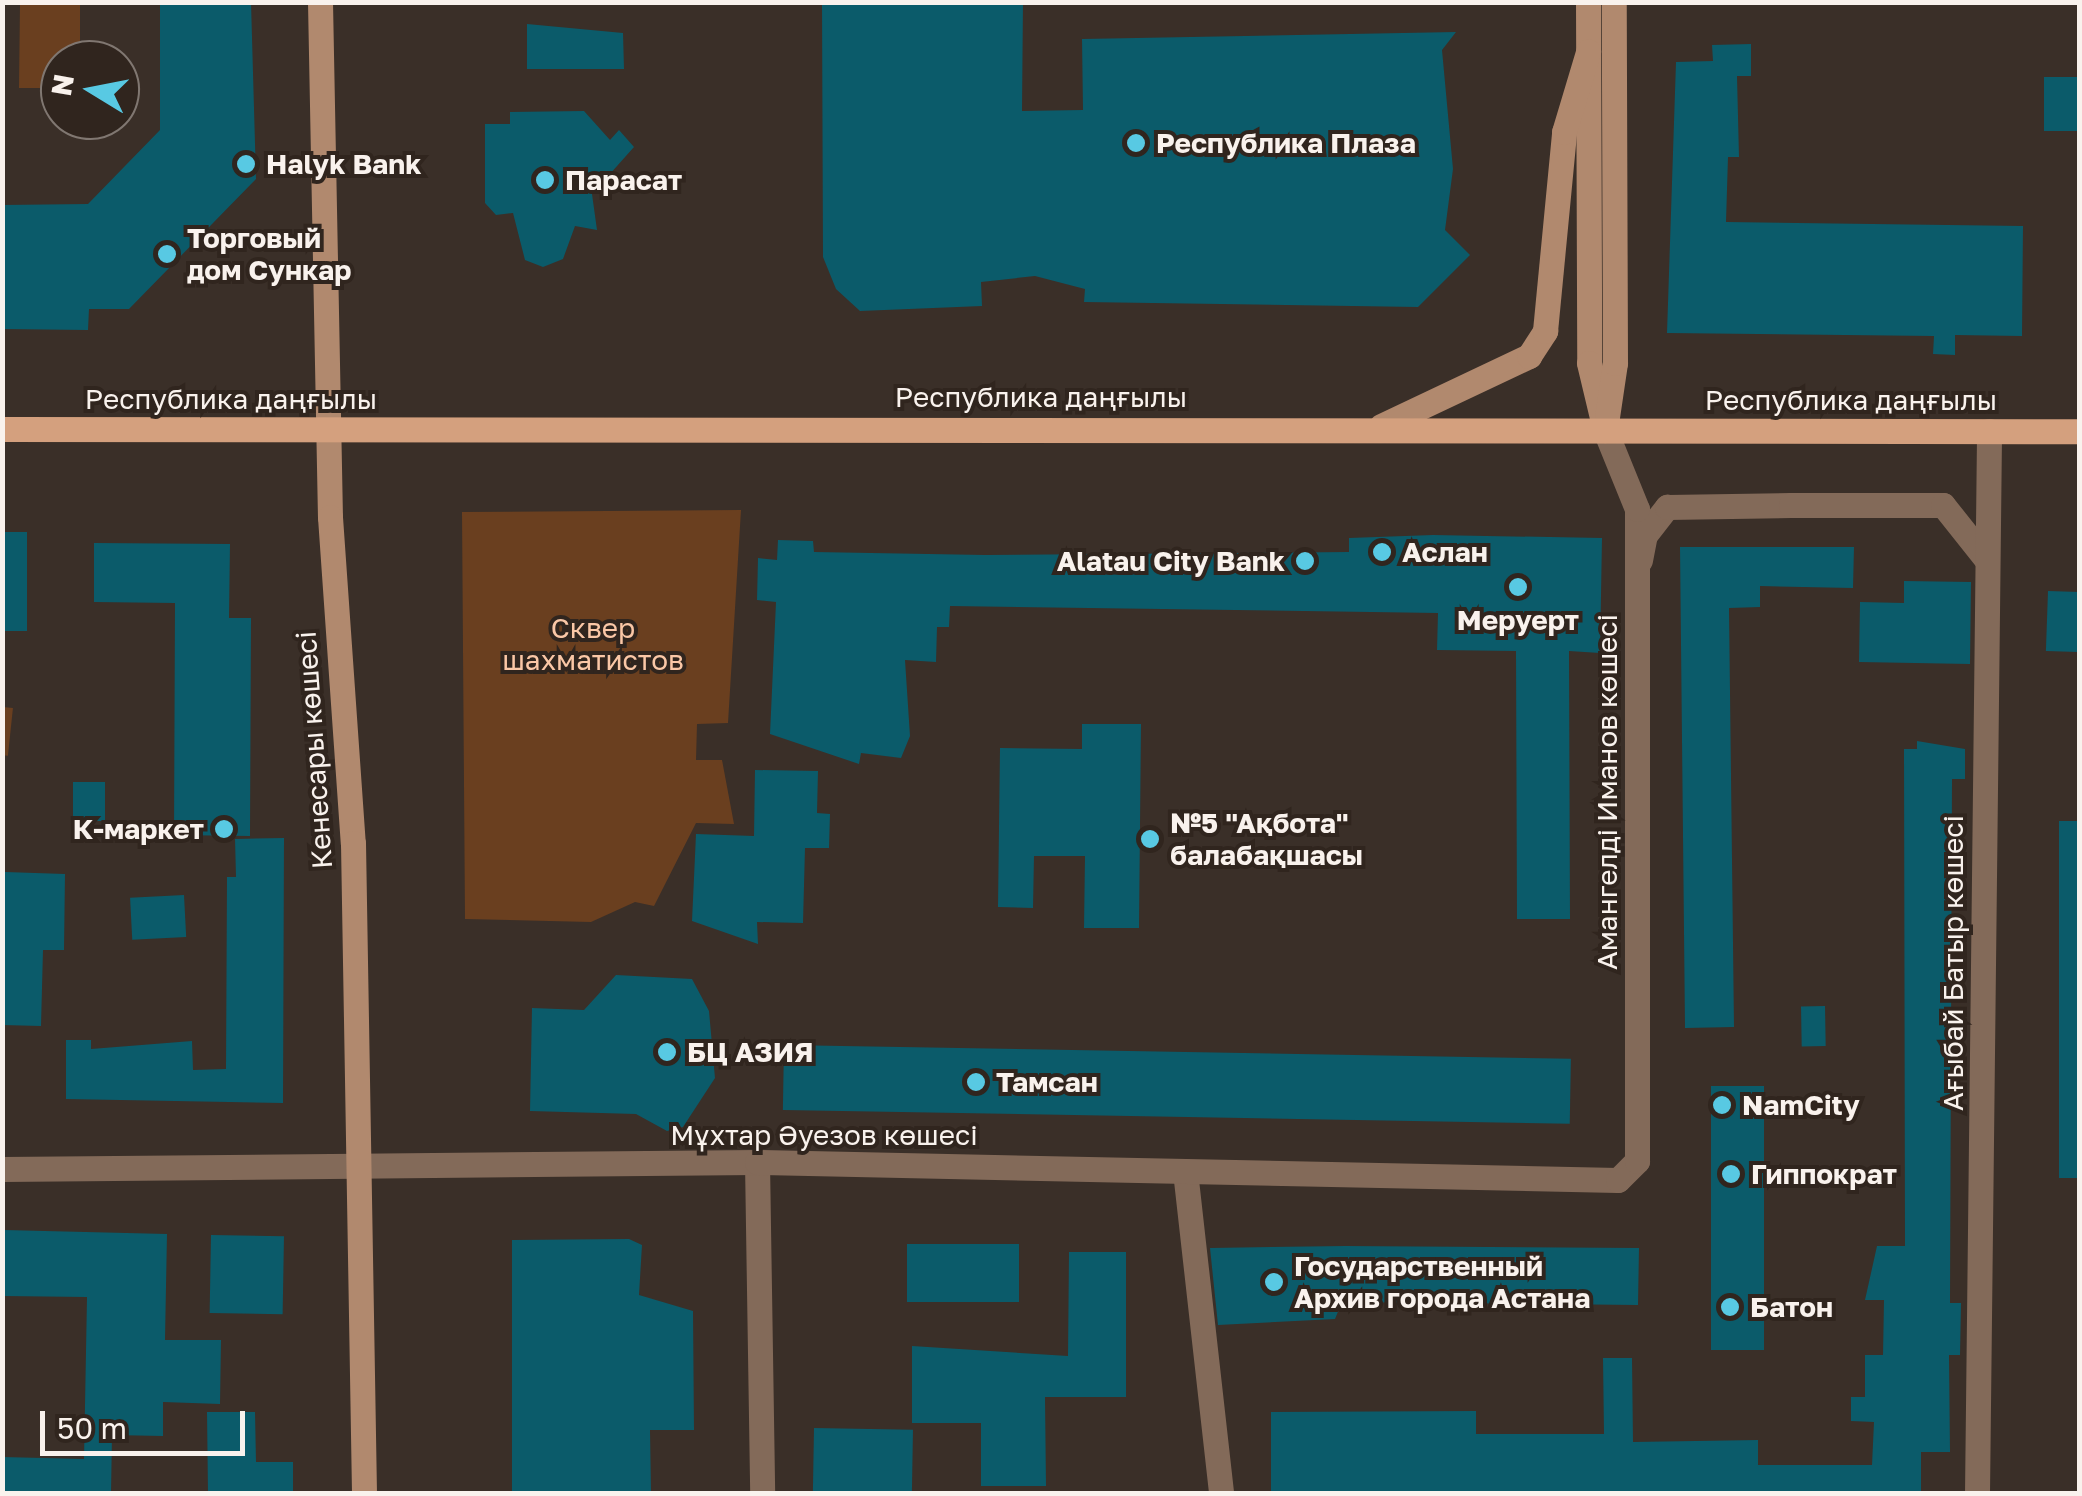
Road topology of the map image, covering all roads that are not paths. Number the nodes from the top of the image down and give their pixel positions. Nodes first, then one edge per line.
1 (320, 2) edge
2 (1588, 2) edge
3 (1614, 2) edge
4 (1588, 52) junction
5 (1381, 426) junction
6 (328, 428) junction
7 (2, 429) edge
8 (1605, 430) junction
9 (1997, 431) junction
10 (2080, 432) edge
11 (1986, 558) junction
12 (1637, 576) junction
13 (1637, 1161) joint
14 (757, 1162) junction
15 (357, 1165) junction
16 (2, 1169) edge
17 (1184, 1170) junction
18 (364, 1494) edge
19 (762, 1494) edge
20 (1221, 1494) edge
21 (1977, 1494) edge

1 - 6 main road, Кенесары көшесі
2 - 4 main road, Амангелді Иманов көшесі
3 - 8 main road
4 - 5 main road
4 - 8 main road, Амангелді Иманов көшесі
5 - 6 main road, Республика даңғылы
5 - 8 main road, Республика даңғылы
6 - 7 main road, Республика даңғылы
6 - 15 main road, Кенесары көшесі
8 - 9 main road, Республика даңғылы
8 - 12 street, Амангелді Иманов көшесі
9 - 10 main road, Республика даңғылы
9 - 11 street, Ағыбай Батыр көшесі
11 - 12 street
11 - 21 street, Ағыбай Батыр көшесі
12 - 13 street, Амангелді Иманов көшесі
13 - 17 street, Мұхтар Әуезов көшесі
14 - 15 street, Мұхтар Әуезов көшесі
14 - 17 street, Мұхтар Әуезов көшесі
14 - 19 street
15 - 16 street, Мұхтар Әуезов көшесі
15 - 18 main road, Кенесары көшесі
17 - 20 street

